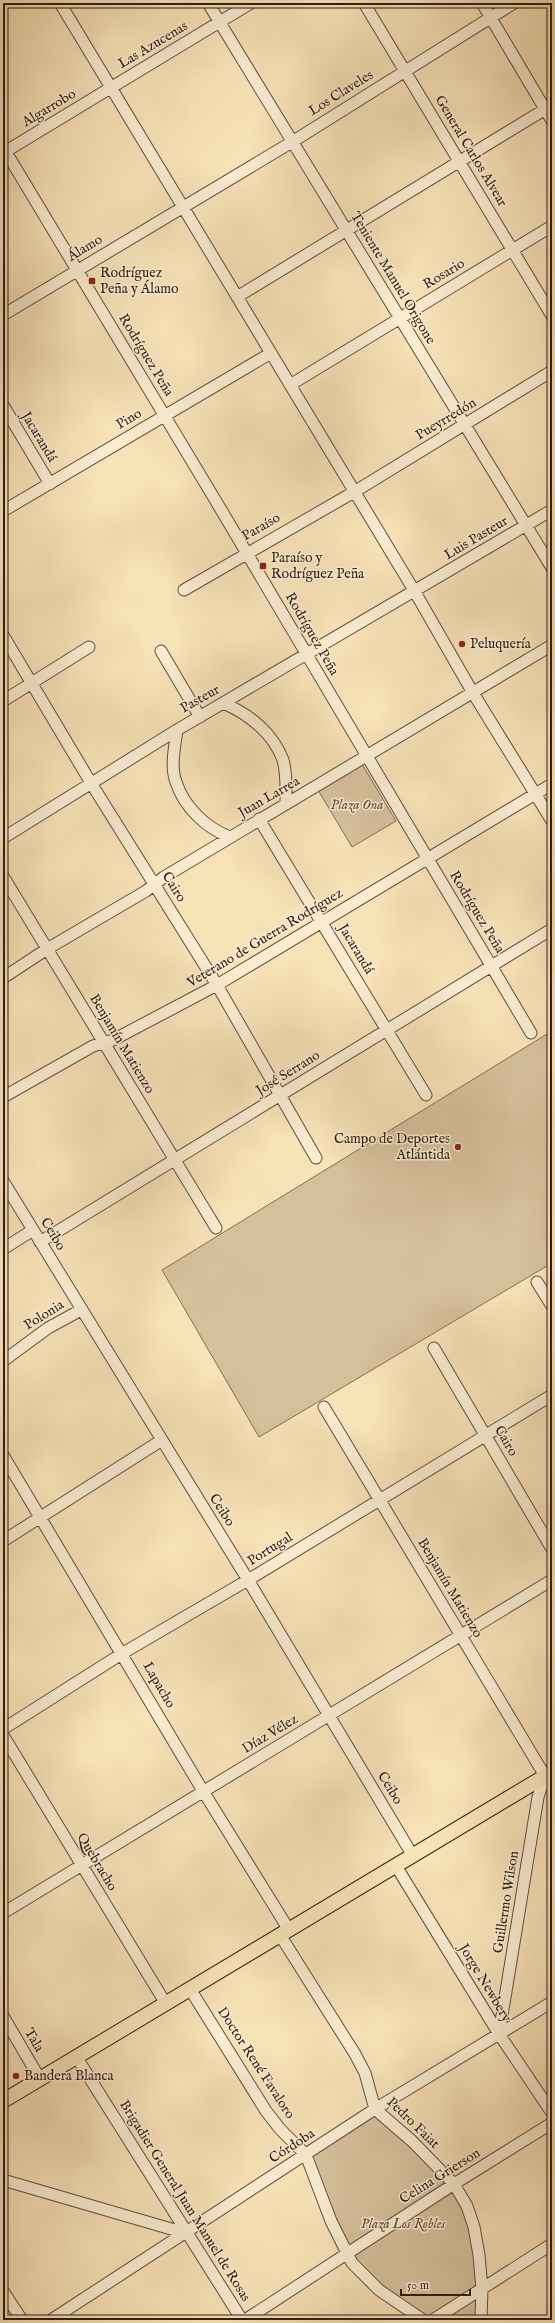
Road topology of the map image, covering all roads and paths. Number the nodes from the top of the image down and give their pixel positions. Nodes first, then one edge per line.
1 (60, 3) edge
2 (208, 3) edge
3 (251, 3) edge
4 (364, 3) edge
5 (482, 3) edge
6 (514, 3) edge
7 (490, 17) junction
8 (220, 22) junction
9 (405, 71) junction
10 (111, 88) junction
11 (548, 107) edge
12 (552, 121) edge
13 (292, 142) junction
14 (4, 151) edge
15 (459, 160) junction
16 (183, 207) junction
17 (552, 226) edge
18 (346, 230) junction
19 (512, 250) junction
20 (77, 271) junction
21 (237, 297) junction
22 (3, 315) edge
23 (552, 316) edge
24 (400, 318) junction
25 (271, 353) junction
26 (552, 371) edge
27 (290, 385) junction
28 (3, 405) edge
29 (164, 415) junction
30 (466, 425) junction
31 (50, 484) junction
32 (354, 492) junction
33 (552, 510) edge
34 (3, 511) edge
35 (526, 526) junction
36 (248, 552) junction
37 (552, 568) edge
38 (184, 590) dead end
39 (415, 592) junction
40 (3, 635) edge
41 (552, 645) edge
42 (89, 647) dead end
43 (161, 651) dead end
44 (306, 653) junction
45 (32, 684) junction
46 (473, 693) junction
47 (3, 701) edge
48 (223, 703) junction
49 (200, 717) junction
50 (177, 730) junction
51 (366, 756) junction
52 (91, 783) junction
53 (552, 784) edge
54 (536, 794) junction
55 (286, 804) junction
56 (259, 819) junction
57 (552, 820) edge
58 (230, 837) junction
59 (3, 838) edge
60 (428, 859) junction
61 (3, 876) edge
62 (155, 884) junction
63 (322, 922) junction
64 (552, 929) edge
65 (46, 949) junction
66 (491, 965) junction
67 (3, 978) edge
68 (217, 985) junction
69 (386, 1029) junction
70 (532, 1033) dead end
71 (104, 1042) junction
72 (426, 1095) dead end
73 (281, 1096) junction
74 (3, 1097) edge
75 (174, 1158) junction
76 (316, 1158) dead end
77 (3, 1181) edge
78 (216, 1228) dead end
79 (33, 1230) junction
80 (40, 1242) junction
81 (3, 1249) edge
82 (537, 1282) dead end
83 (552, 1306) edge
84 (81, 1310) junction
85 (434, 1348) dead end
86 (3, 1361) edge
87 (552, 1394) edge
88 (324, 1407) dead end
89 (485, 1435) junction
90 (162, 1440) junction
91 (3, 1455) edge
92 (379, 1499) junction
93 (41, 1518) junction
94 (3, 1541) edge
95 (552, 1550) edge
96 (248, 1580) junction
97 (552, 1580) edge
98 (461, 1635) junction
99 (123, 1653) junction
100 (329, 1716) junction
101 (3, 1729) edge
102 (3, 1735) edge
103 (550, 1777) edge
104 (203, 1791) junction
105 (413, 1856) junction
106 (82, 1866) junction
107 (396, 1866) junction
108 (3, 1913) edge
109 (285, 1932) junction
110 (190, 1989) junction
111 (552, 2002) edge
112 (166, 2004) junction
113 (3, 2016) edge
114 (499, 2034) junction
115 (77, 2058) junction
116 (40, 2079) junction
117 (3, 2101) edge
118 (375, 2110) junction
119 (552, 2113) edge
120 (552, 2124) edge
121 (306, 2155) junction
122 (3, 2180) edge
123 (454, 2184) junction
124 (186, 2233) junction
125 (552, 2244) edge
126 (346, 2254) junction
127 (482, 2289) junction
128 (3, 2291) edge
129 (22, 2320) edge
130 (51, 2320) edge
131 (242, 2320) edge
132 (245, 2320) edge
133 (423, 2320) edge
134 (433, 2320) edge
135 (481, 2320) edge

1 - 10 street
2 - 8 street, Teniente Manuel Origone
3 - 8 street, Las Azucenas
4 - 9 street, General Carlos Alvear
5 - 7 street
6 - 7 street, Los Claveles
7 - 9 street, Los Claveles
7 - 11 street
8 - 10 street, Las Azucenas
8 - 13 street, Teniente Manuel Origone
9 - 13 street, Los Claveles
9 - 15 street, General Carlos Alvear
10 - 14 street, Algarrobo
10 - 16 street
11 - 12 street
11 - 15 street
13 - 16 street, Los Claveles
13 - 18 street, Teniente Manuel Origone
14 - 20 street, Rodríguez Peña
15 - 18 street
15 - 19 street, General Carlos Alvear
16 - 20 street, Álamo
16 - 21 street
17 - 19 street, Rosario
18 - 21 street
18 - 24 street, Teniente Manuel Origone
19 - 23 street, General Carlos Alvear
19 - 24 street, Rosario
20 - 22 street, Álamo
20 - 29 street, Rodríguez Peña
21 - 25 street
24 - 27 street, Rosario
24 - 30 street, Teniente Manuel Origone
25 - 27 street
25 - 29 street, Pino
26 - 30 street, Pueyrredón
27 - 32 street
28 - 31 street, Jacarandá
29 - 31 street, Pino
29 - 36 street, Rodríguez Peña
30 - 32 street, Pueyrredón
30 - 35 street, Teniente Manuel Origone
31 - 34 street, Pino
32 - 36 street, Paraíso
32 - 39 street
33 - 35 street, Luis Pasteur
35 - 37 street, Teniente Manuel Origone
35 - 39 street, Luis Pasteur
36 - 38 street, Paraíso
36 - 44 street, Rodríguez Peña
39 - 44 street, Pasteur
39 - 46 street
40 - 45 street, Cairo
41 - 46 street, Juan Larrea
42 - 45 street
43 - 49 street
44 - 48 street, Pasteur
44 - 51 street, Rodríguez Peña
45 - 47 street
45 - 52 street, Cairo
46 - 51 street, Juan Larrea
46 - 54 street
48 - 49 street, Pasteur
48 - 55 street
49 - 50 street, Pasteur
50 - 52 street, Pasteur
50 - 58 street
51 - 55 street, Juan Larrea
51 - 60 street, Rodríguez Peña
52 - 59 street, Pasteur
52 - 62 street, Cairo
53 - 54 street, Veterano de Guerra Rodríguez
54 - 57 street
54 - 60 street, Veterano de Guerra Rodríguez
55 - 56 street, Juan Larrea
56 - 58 street, Juan Larrea
56 - 63 street, Jacarandá
58 - 62 street, Juan Larrea
60 - 63 street, Veterano de Guerra Rodríguez
60 - 66 street, Rodríguez Peña
61 - 65 street, Benjamín Matienzo
62 - 65 street, Juan Larrea
62 - 68 street, Cairo
63 - 68 street, Veterano de Guerra Rodríguez
63 - 69 street, Jacarandá
64 - 66 street, José Serrano
65 - 67 street, Juan Larrea
65 - 71 street, Benjamín Matienzo
66 - 69 street, José Serrano
66 - 70 street, Rodríguez Peña
68 - 71 street, Veterano de Guerra Rodríguez
68 - 73 street, Cairo
69 - 72 street, Jacarandá
69 - 73 street, José Serrano
71 - 74 street, Veterano de Guerra Rodríguez
71 - 75 street, Benjamín Matienzo
73 - 75 street, José Serrano
73 - 76 street, Cairo
75 - 78 street, Benjamín Matienzo
75 - 80 street, José Serrano
77 - 79 street, Ceibo
79 - 80 street, Ceibo
79 - 81 street
80 - 84 street, Ceibo
82 - 83 street
84 - 86 street, Polonia
84 - 90 street, Ceibo
85 - 89 street, Cairo
87 - 89 street, Portugal
88 - 92 street, Benjamín Matienzo
89 - 92 street, Portugal
89 - 95 street, Cairo
90 - 93 street
90 - 96 street, Ceibo
91 - 93 street, Lapacho
92 - 96 street, Portugal
92 - 98 street, Benjamín Matienzo
93 - 94 street
93 - 99 street, Lapacho
96 - 99 street, Portugal
96 - 100 street, Ceibo
97 - 98 street, Díaz Vélez
98 - 100 street, Díaz Vélez
98 - 103 street, Benjamín Matienzo
99 - 101 street, Portugal
99 - 104 street, Lapacho
100 - 104 street, Díaz Vélez
100 - 105 street, Ceibo
102 - 106 street, Quebracho
103 - 105 main road
103 - 114 street, Guillermo Wilson
104 - 106 street, Díaz Vélez
104 - 109 street, Lapacho
105 - 107 main road
106 - 108 street, Díaz Vélez
106 - 112 street, Quebracho
107 - 109 main road
107 - 114 street, Jorge Newbery
109 - 110 main road
109 - 118 street, Pedro Faiat
110 - 112 main road
110 - 121 street, Doctor René Favaloro
111 - 114 street, Córdoba
112 - 115 main road
113 - 116 street, Tala
114 - 118 street, Córdoba
114 - 119 street, Jorge Newbery
115 - 116 main road
115 - 124 street, Brigadier General Juan Manuel de Rosas
116 - 117 main road
118 - 121 street, Córdoba
118 - 123 street, Pedro Faiat
120 - 123 street, Celina Grierson
121 - 124 street, Córdoba
121 - 126 street, Doctor René Favaloro
122 - 124 street
123 - 126 street, Celina Grierson
123 - 127 street, Pedro Faiat
124 - 130 street, Córdoba
124 - 131 street, Brigadier General Juan Manuel de Rosas
125 - 127 street
126 - 132 street, Celina Grierson
126 - 133 street, Doctor René Favaloro
127 - 134 street
127 - 135 street, Pedro Faiat
128 - 129 street

